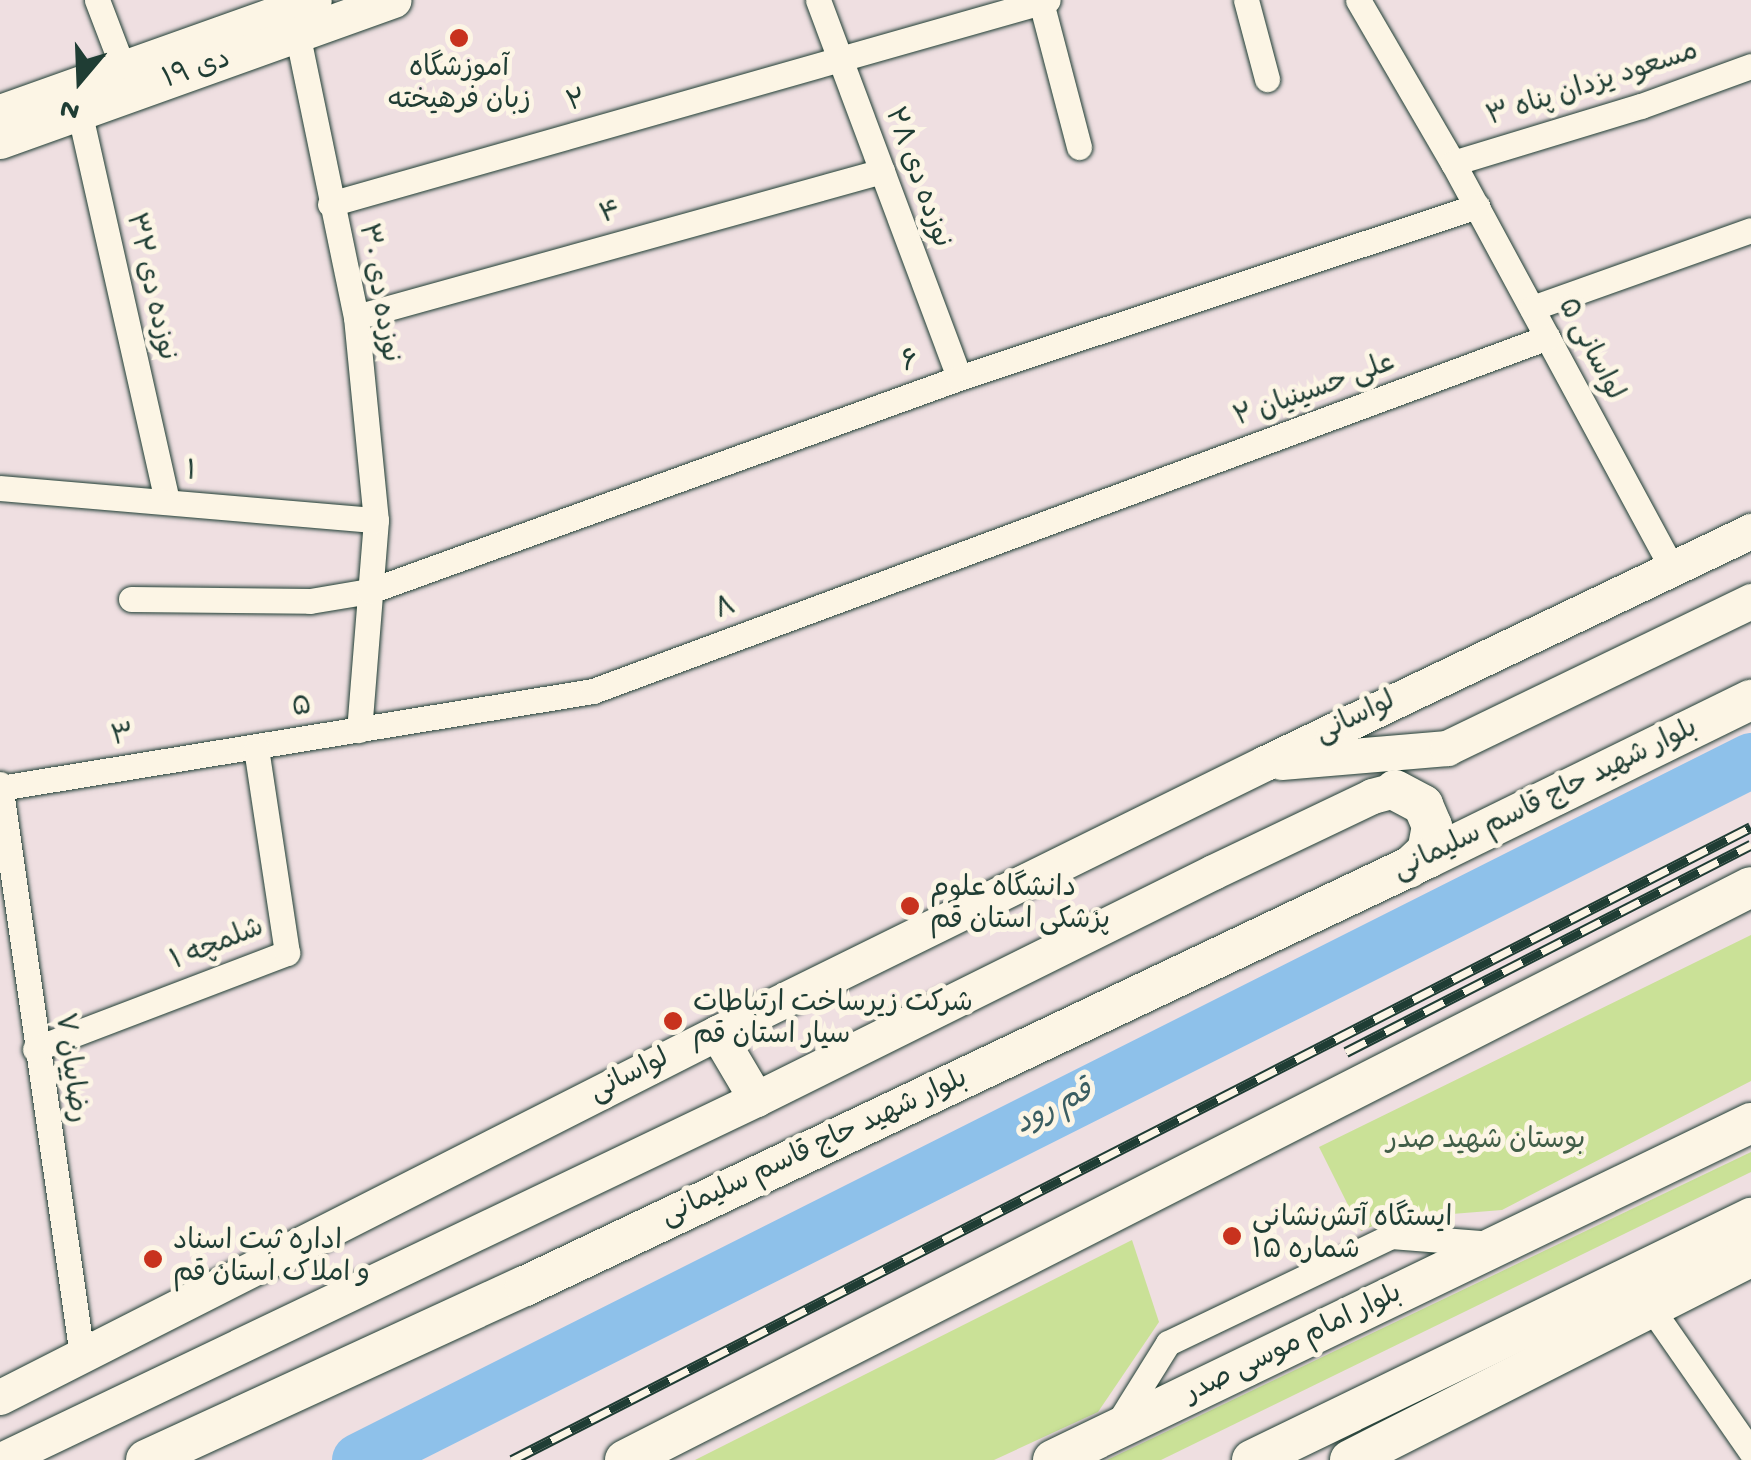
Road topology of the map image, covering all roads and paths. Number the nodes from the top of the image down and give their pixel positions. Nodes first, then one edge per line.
1 (97, 0) edge
2 (393, 0) edge
3 (818, 0) edge
4 (1246, 0) edge
5 (1358, 0) edge
6 (1044, 1) edge
7 (302, 15) edge
8 (841, 61) junction
9 (1751, 66) edge
10 (1266, 79) dead end
11 (128, 81) junction
12 (76, 99) junction
13 (0, 112) edge
14 (0, 141) edge
15 (1079, 147) dead end
16 (1453, 162) junction
17 (882, 171) junction
18 (330, 204) junction
19 (1477, 206) junction
20 (1751, 230) edge
21 (1532, 308) junction
22 (356, 317) junction
23 (1548, 337) junction
24 (959, 378) junction
25 (0, 488) edge
26 (167, 502) junction
27 (1103, 502) joint
28 (376, 520) junction
29 (1751, 531) edge
30 (1672, 567) junction
31 (370, 591) junction
32 (132, 599) dead end
33 (1751, 600) edge
34 (1751, 620) edge
35 (1694, 630) junction
36 (1751, 700) edge
37 (359, 730) junction
38 (256, 748) junction
39 (1264, 763) junction
40 (0, 786) edge
41 (1394, 790) joint
42 (1408, 868) junction
43 (1751, 887) edge
44 (717, 1033) junction
45 (36, 1049) junction
46 (756, 1099) junction
47 (1751, 1123) edge
48 (1751, 1218) edge
49 (1502, 1244) junction
50 (1751, 1257) edge
51 (1651, 1308) junction
52 (82, 1356) junction
53 (0, 1398) edge
54 (1112, 1432) junction
55 (1751, 1452) edge
56 (1, 1460) edge
57 (146, 1460) edge
58 (625, 1460) edge
59 (1053, 1460) edge
60 (1252, 1460) edge
61 (1350, 1460) edge

1 - 11 street
2 - 7 main road, ۱۹ دی
3 - 8 street, نوزده دی ۲۸
4 - 10 street
5 - 16 street, لواسانی ۵
6 - 8 street, ۲
6 - 15 street
7 - 11 main road, ۱۹ دی
7 - 18 street, نوزده دی ۳۰
8 - 17 street, نوزده دی ۲۸
8 - 18 street, ۲
9 - 16 street, ۳ مسعود یزدان پناه
11 - 12 main road, ۱۹ دی
12 - 13 main road, ۱۹ دی
12 - 14 main road, ۱۹ دی
12 - 26 street, نوزده دی ۳۲
16 - 19 street, لواسانی ۵
17 - 22 street, ۴
17 - 24 street, نوزده دی ۲۸
18 - 22 street, نوزده دی ۳۰
19 - 21 street, لواسانی ۵
19 - 24 street, ۶
20 - 21 street
21 - 23 street, لواسانی ۵
22 - 28 street, نوزده دی ۳۰
23 - 27 street, ۲ علی حسینیان
23 - 30 street, لواسانی ۵
24 - 31 street, ۶
25 - 26 street, ۱
26 - 28 street, ۱
27 - 37 street, ۸
28 - 31 street, نوزده دی ۳۰
29 - 30 main road, لواسانی
30 - 39 main road, لواسانی
31 - 32 street
31 - 37 street, نوزده دی ۳۰
33 - 35 main road
34 - 35 main road
35 - 39 main road
36 - 42 main road, بلوار شهید حاج قاسم سلیمانی
37 - 38 street, ۵
38 - 40 street, ۳
38 - 45 street, ۱ شلمچه
39 - 44 main road, لواسانی
40 - 45 street, ۷ رضاییان
41 - 42 main road
41 - 46 main road
42 - 57 main road, بلوار شهید حاج قاسم سلیمانی
43 - 58 main road
44 - 46 main road
44 - 52 main road, لواسانی
45 - 52 street, ۷ رضاییان
46 - 56 main road
47 - 49 main road, بلوار امام موسی صدر
48 - 60 main road
49 - 54 main road, بلوار امام موسی صدر
49 - 54 street
50 - 51 main road
51 - 55 street
51 - 61 main road
52 - 53 main road, لواسانی
54 - 59 main road, بلوار امام موسی صدر

